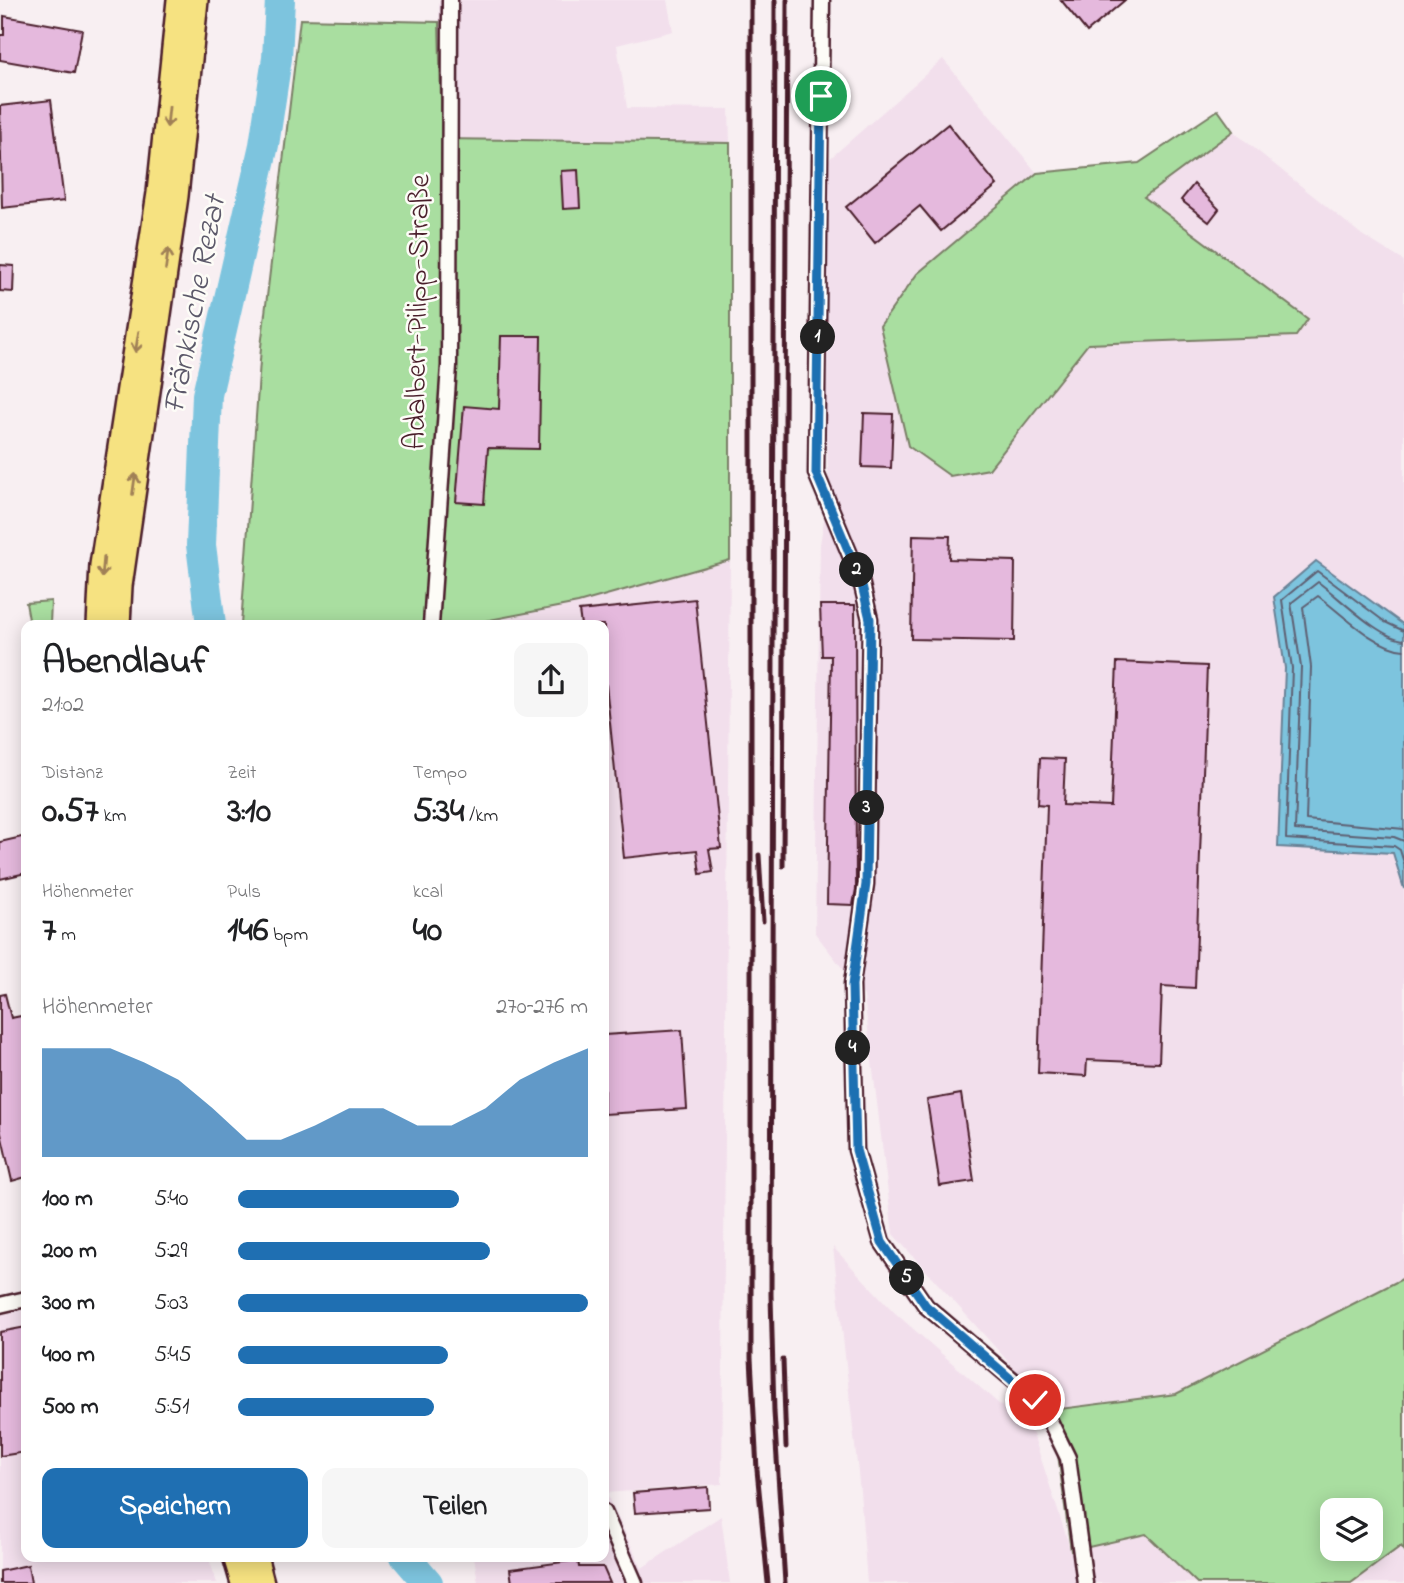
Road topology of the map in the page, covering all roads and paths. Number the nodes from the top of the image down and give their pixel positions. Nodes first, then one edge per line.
1 (179, 0) edge
2 (196, 0) edge
3 (450, 0) edge
4 (822, 0) edge
5 (99, 620) edge
6 (118, 620) edge
7 (432, 620) edge
8 (21, 1300) edge
9 (0, 1305) edge
10 (609, 1523) edge
11 (237, 1562) edge
12 (257, 1562) edge
13 (243, 1583) edge
14 (262, 1583) edge
15 (635, 1583) edge
16 (1085, 1583) edge

1 -> 5 main road
6 -> 2 main road
3 - 7 street, Adalbert-Pilipp-Straße
4 - 16 street
8 - 9 street
10 - 15 street
11 - 13 main road
12 - 14 main road

